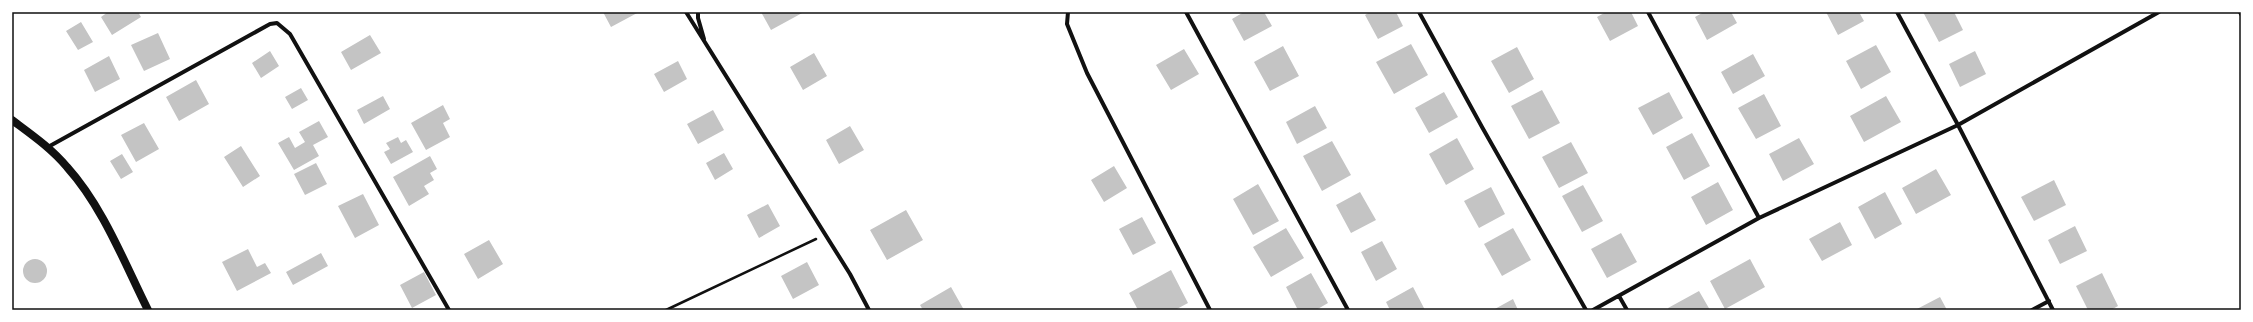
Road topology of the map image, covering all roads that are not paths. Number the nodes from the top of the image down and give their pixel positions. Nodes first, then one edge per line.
1 (686, 12) edge
2 (698, 12) edge
3 (1068, 12) edge
4 (1186, 12) edge
5 (1420, 12) edge
6 (1648, 12) edge
7 (1897, 12) edge
8 (2158, 12) edge
9 (707, 46) junction
10 (12, 120) edge
11 (1958, 125) junction
12 (48, 146) junction
13 (1759, 218) junction
14 (1619, 296) junction
15 (2048, 301) junction
16 (148, 310) edge
17 (449, 310) edge
18 (869, 310) edge
19 (1210, 310) edge
20 (1348, 310) edge
21 (1586, 310) edge
22 (1593, 310) edge
23 (1627, 310) edge
24 (2032, 310) edge
25 (2053, 310) edge

1 - 9 street
2 - 9 street
3 - 19 street
4 - 20 street
5 - 21 street
6 - 13 street
7 - 11 street
8 - 11 street
9 - 18 street
10 - 12 main road
11 - 13 street
11 - 15 street
12 - 16 main road
12 - 17 street
13 - 14 street
14 - 22 street
14 - 23 street
15 - 24 street
15 - 25 street

